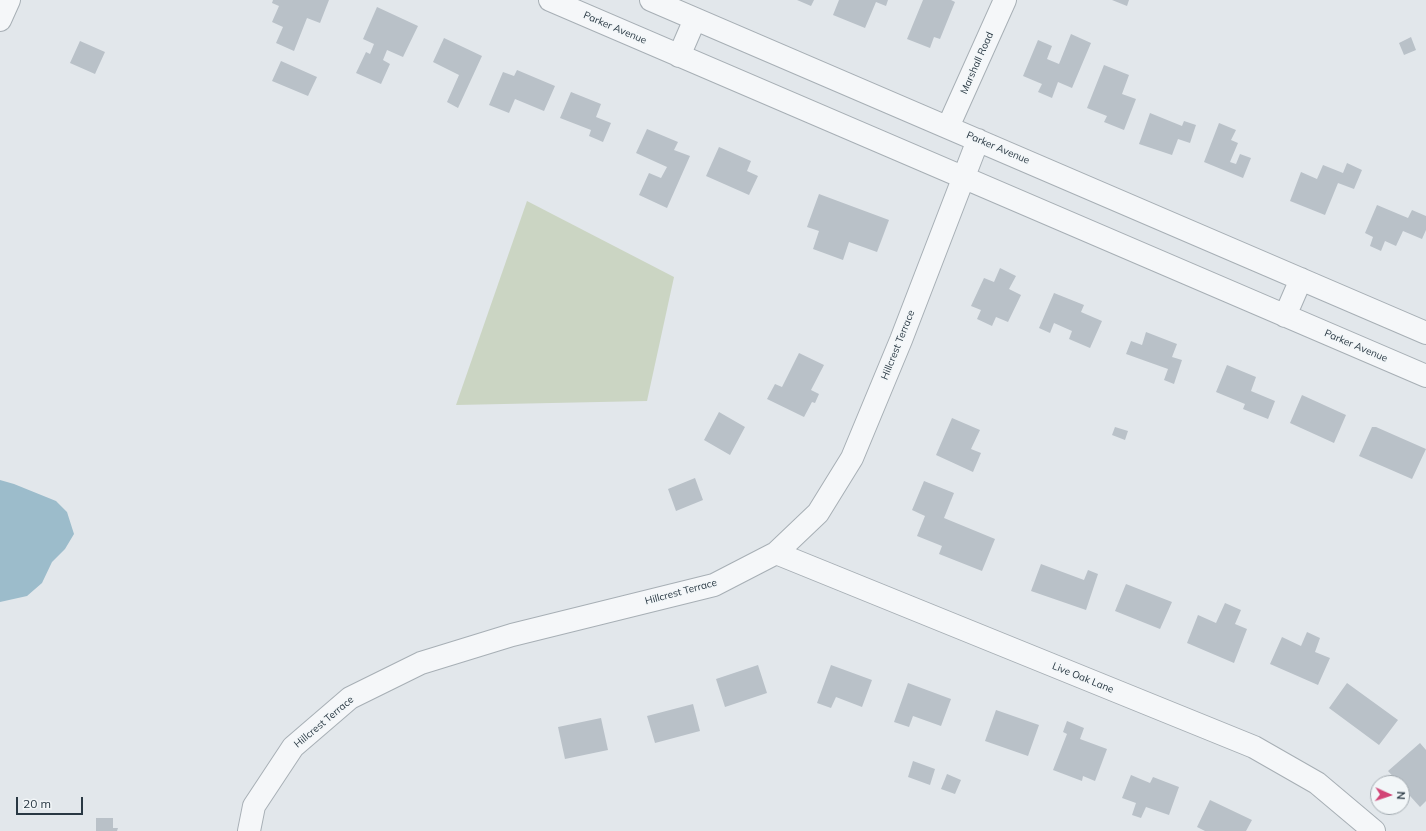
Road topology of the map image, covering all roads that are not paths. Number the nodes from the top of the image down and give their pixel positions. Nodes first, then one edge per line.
1 (8, 0) edge
2 (550, 0) edge
3 (651, 0) edge
4 (1005, 0) edge
5 (695, 19) junction
6 (0, 20) edge
7 (679, 56) junction
8 (948, 127) junction
9 (978, 140) junction
10 (963, 178) junction
11 (1301, 279) junction
12 (1285, 316) junction
13 (1426, 332) edge
14 (1426, 376) edge
15 (776, 553) junction
16 (249, 831) edge
17 (1374, 831) edge

1 - 6 street
2 - 7 street, Parker Avenue
3 - 5 street, Parker Avenue
4 - 8 street, Marshall Road
5 - 7 street
5 - 8 street, Parker Avenue
7 - 10 street, Parker Avenue
8 - 9 street, Parker Avenue
9 - 10 street, Hillcrest Terrace
9 - 11 street, Parker Avenue
10 - 12 street, Parker Avenue
10 - 15 street, Hillcrest Terrace
11 - 12 street
11 - 13 street, Parker Avenue
12 - 14 street, Parker Avenue
15 - 16 street, Hillcrest Terrace
15 - 17 street, Live Oak Lane

